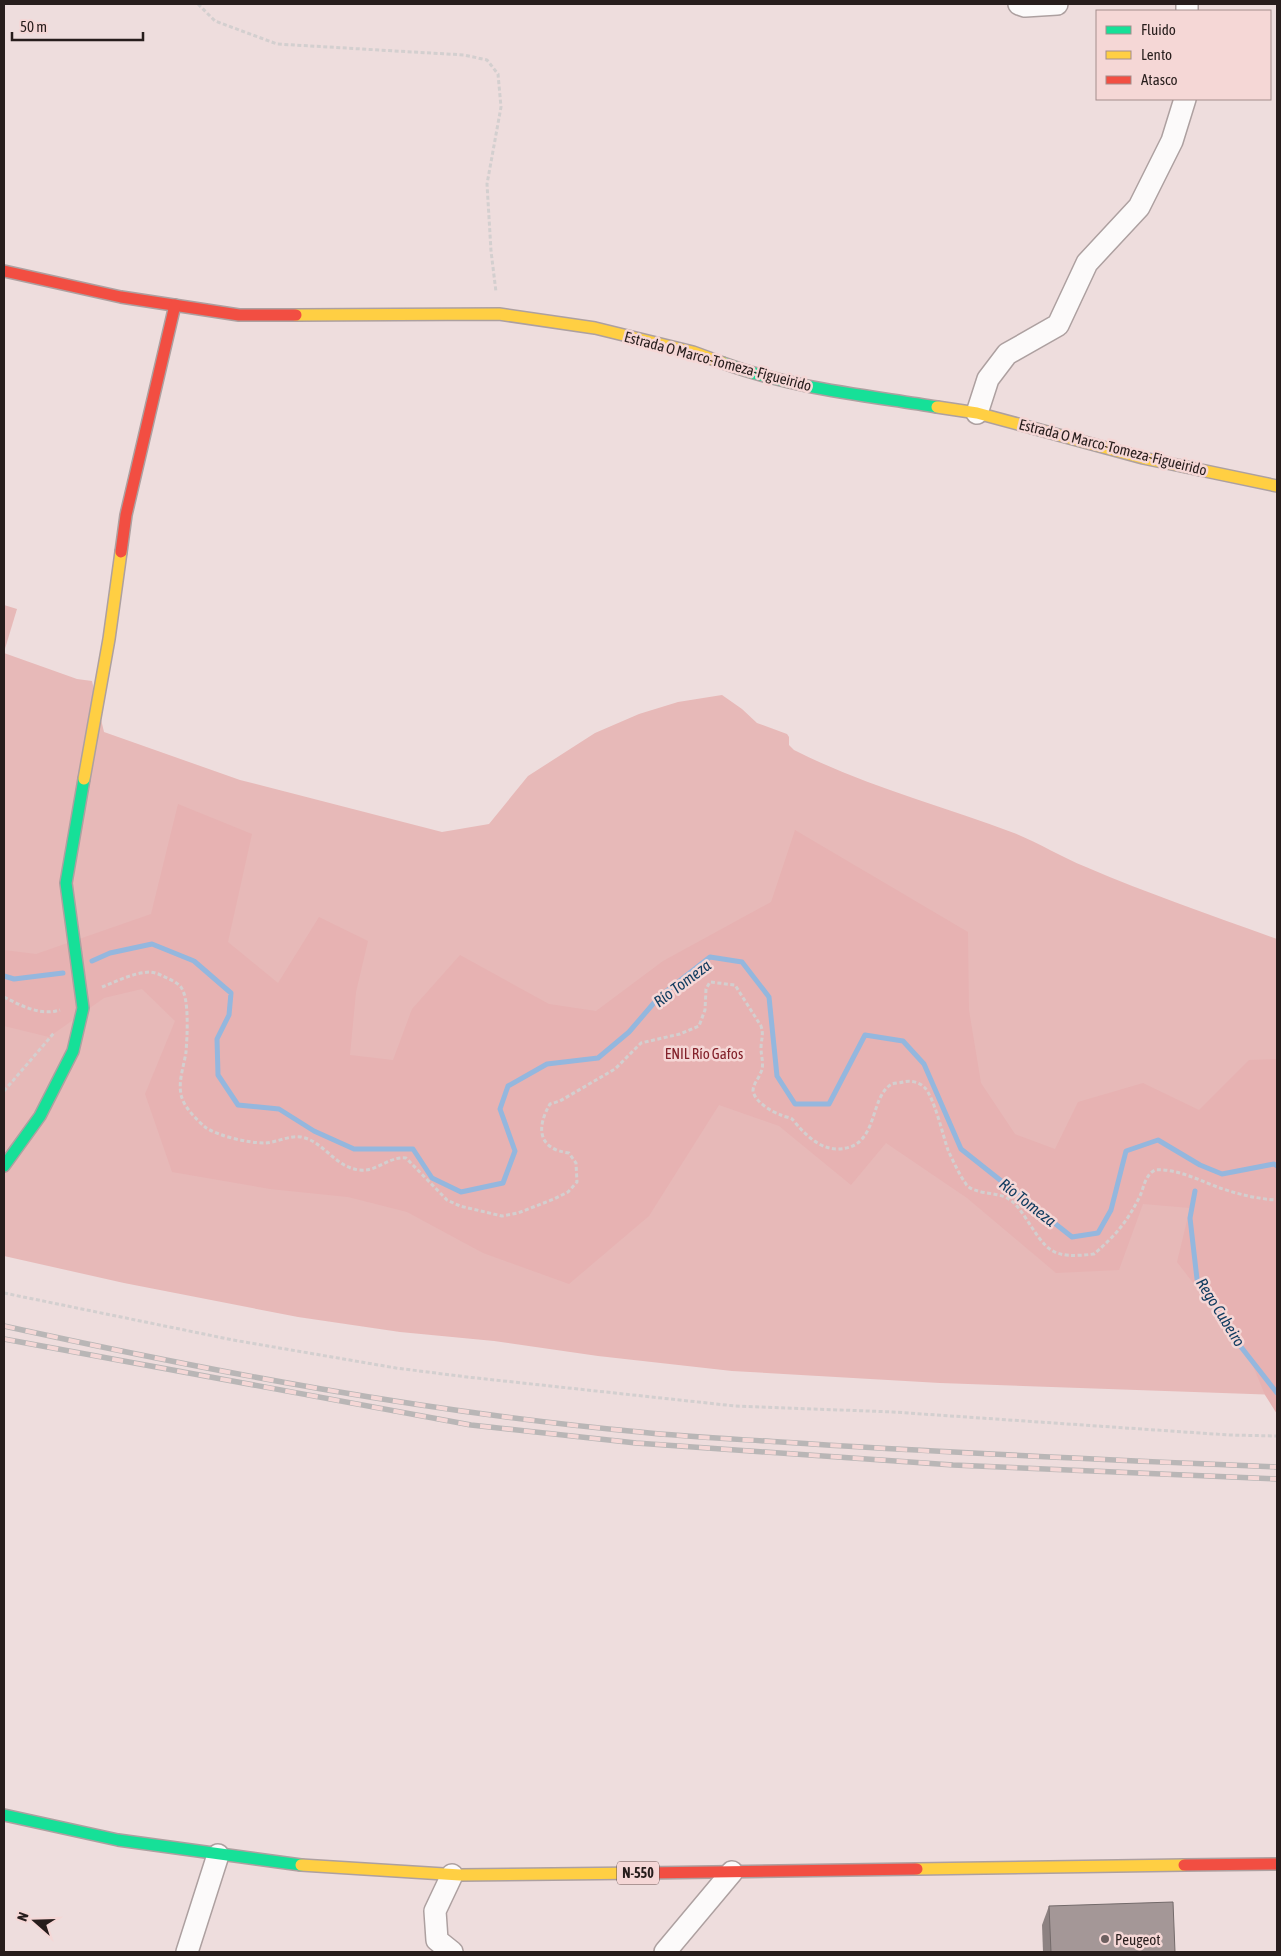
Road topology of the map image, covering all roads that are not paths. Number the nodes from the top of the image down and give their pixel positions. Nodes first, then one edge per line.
1 (1019, 4) edge
2 (1057, 4) edge
3 (1185, 100) edge
4 (4, 270) edge
5 (175, 305) junction
6 (977, 413) junction
7 (1277, 486) edge
8 (4, 1166) edge
9 (4, 1815) edge
10 (218, 1855) junction
11 (1277, 1864) edge
12 (732, 1872) junction
13 (452, 1874) junction
14 (187, 1952) edge
15 (452, 1952) edge
16 (665, 1952) edge

1 - 2 street
3 - 6 street
4 - 5 main road, Estrada O Marco-Tomeza-Figueirido
5 - 6 main road, Estrada O Marco-Tomeza-Figueirido
5 - 8 main road
6 - 7 main road, Estrada O Marco-Tomeza-Figueirido
9 - 10 main road, N-550
10 - 13 main road, N-550
10 - 14 street
11 - 12 main road, N-550
12 - 13 main road, N-550
12 - 16 street
13 - 15 street

